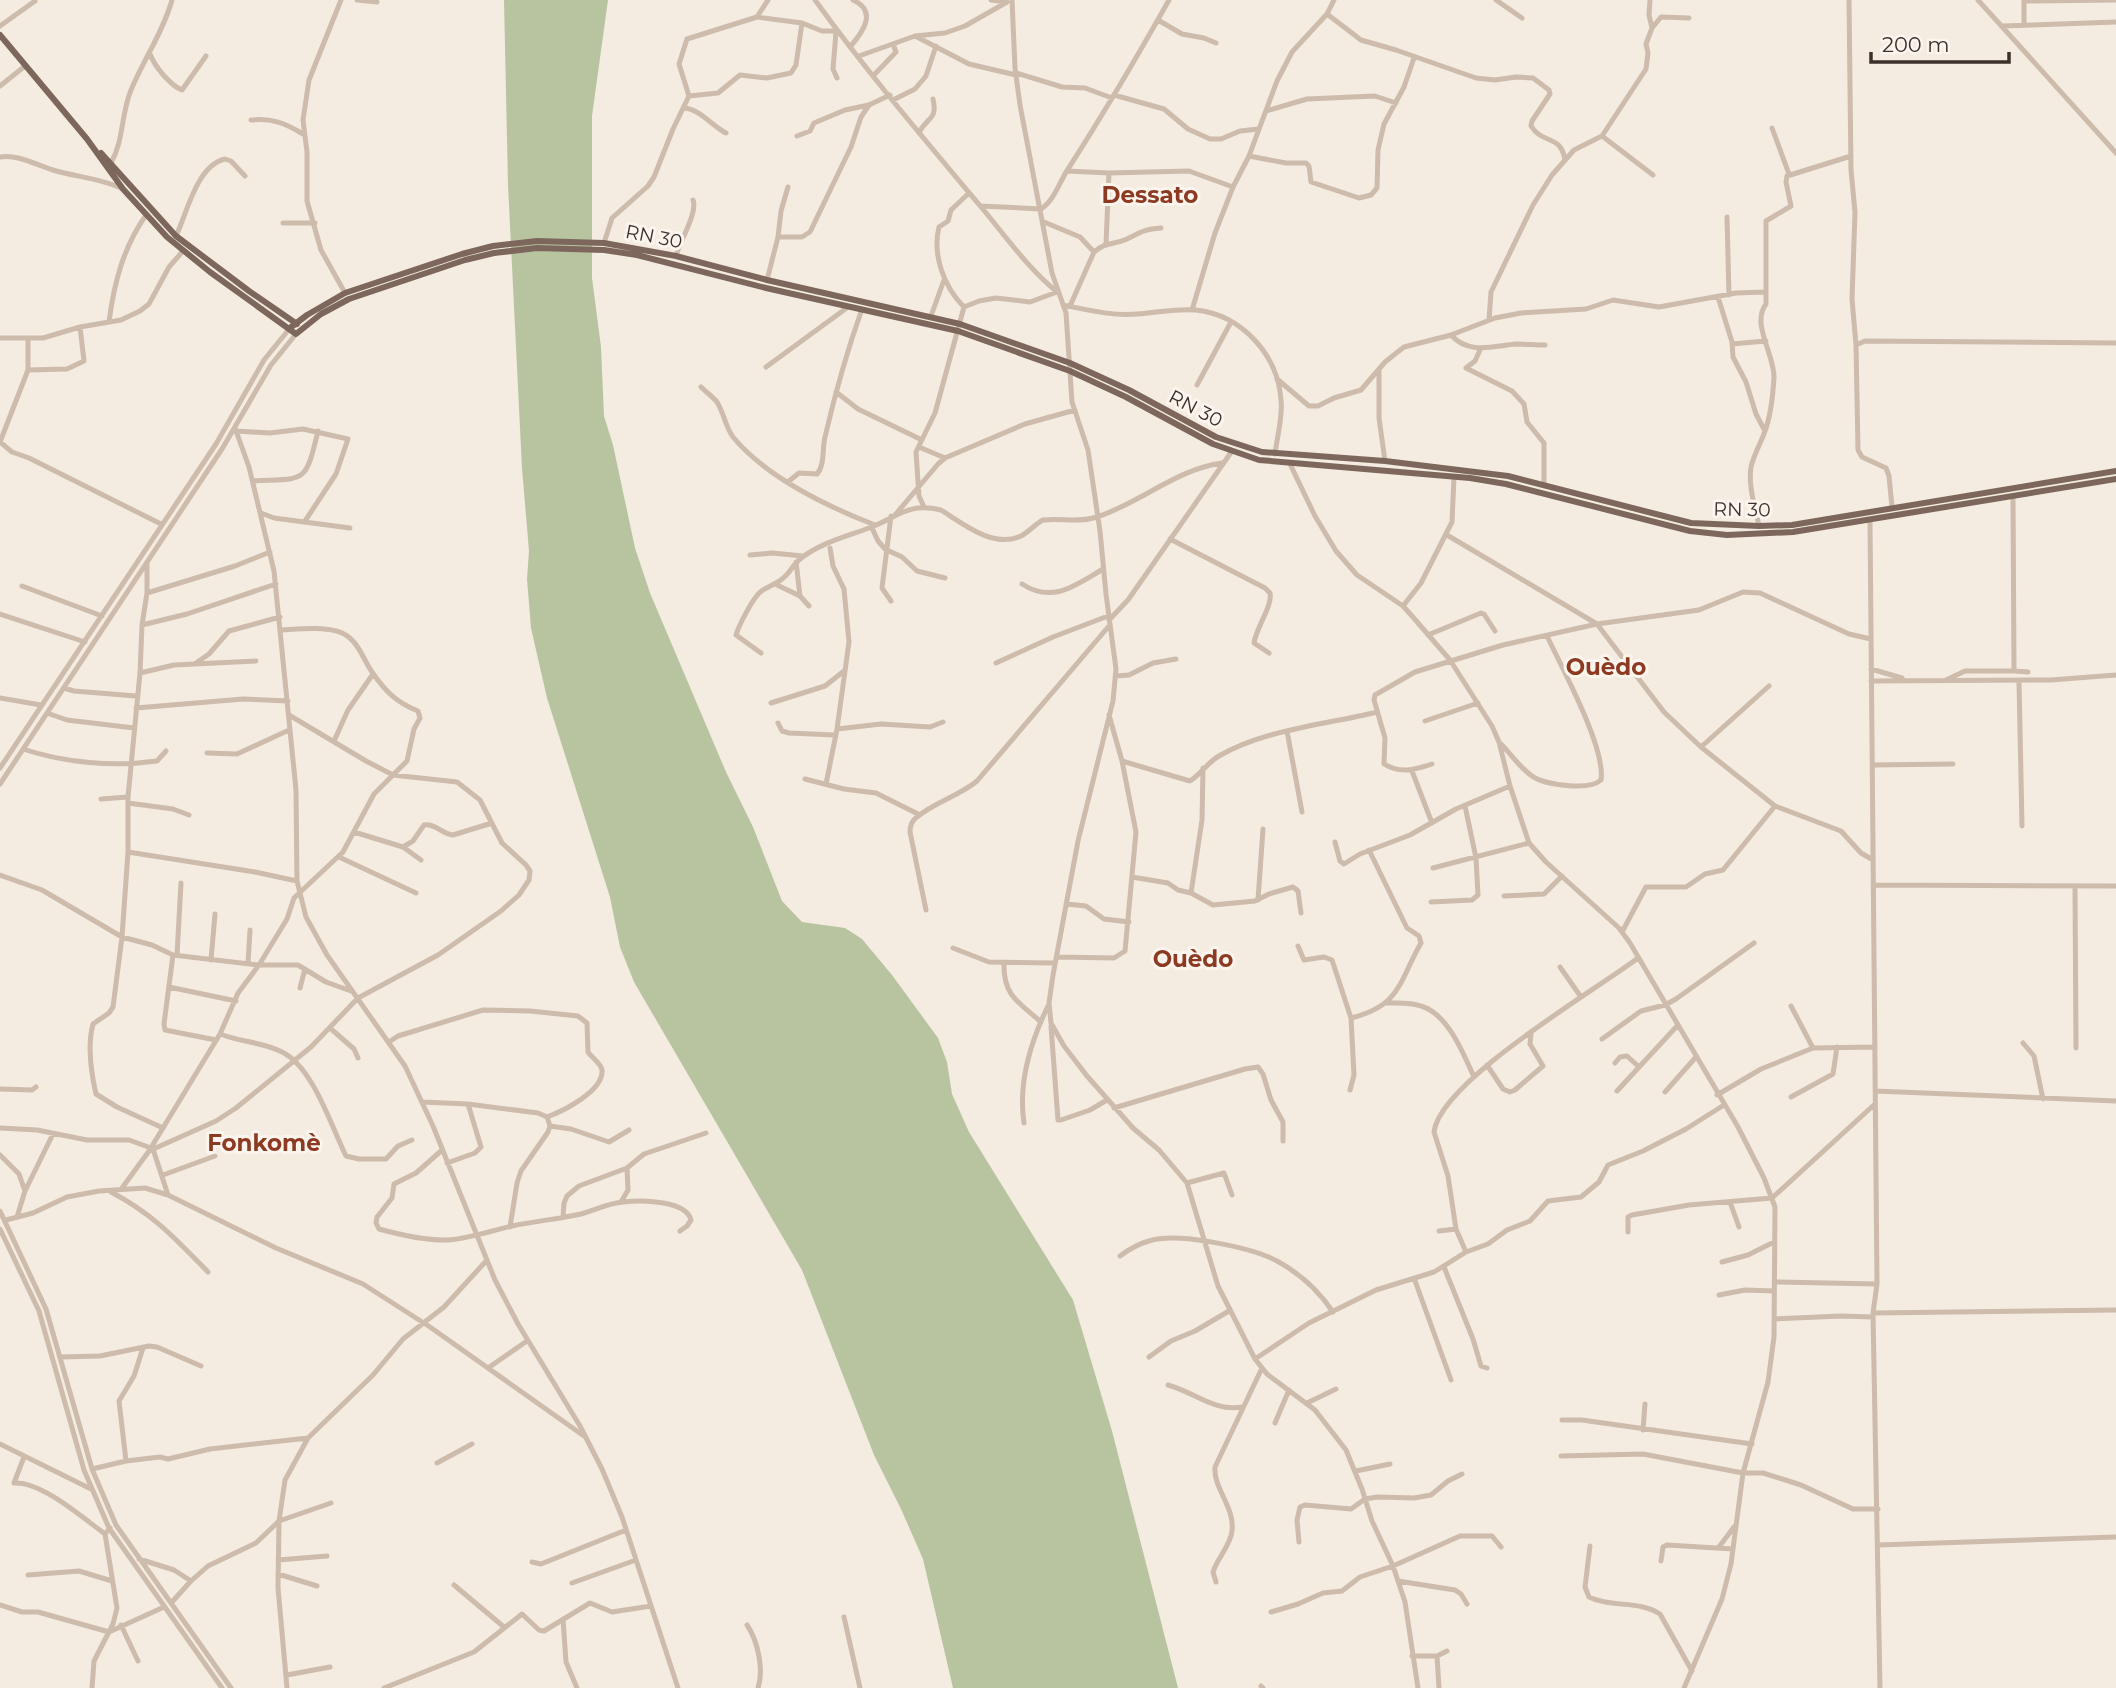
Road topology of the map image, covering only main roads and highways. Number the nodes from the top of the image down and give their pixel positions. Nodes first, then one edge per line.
1 (0, 35) edge
2 (87, 139) junction
3 (296, 328) junction
4 (959, 328) junction
5 (2116, 471) edge
6 (2116, 479) edge

1 - 2 main road
2 - 3 main road
2 - 3 main road
3 - 4 main road, RN 30
3 - 4 main road, RN 30 / RN 30
4 - 5 main road, RN 30 / RN 30
4 - 6 main road, RN 30

